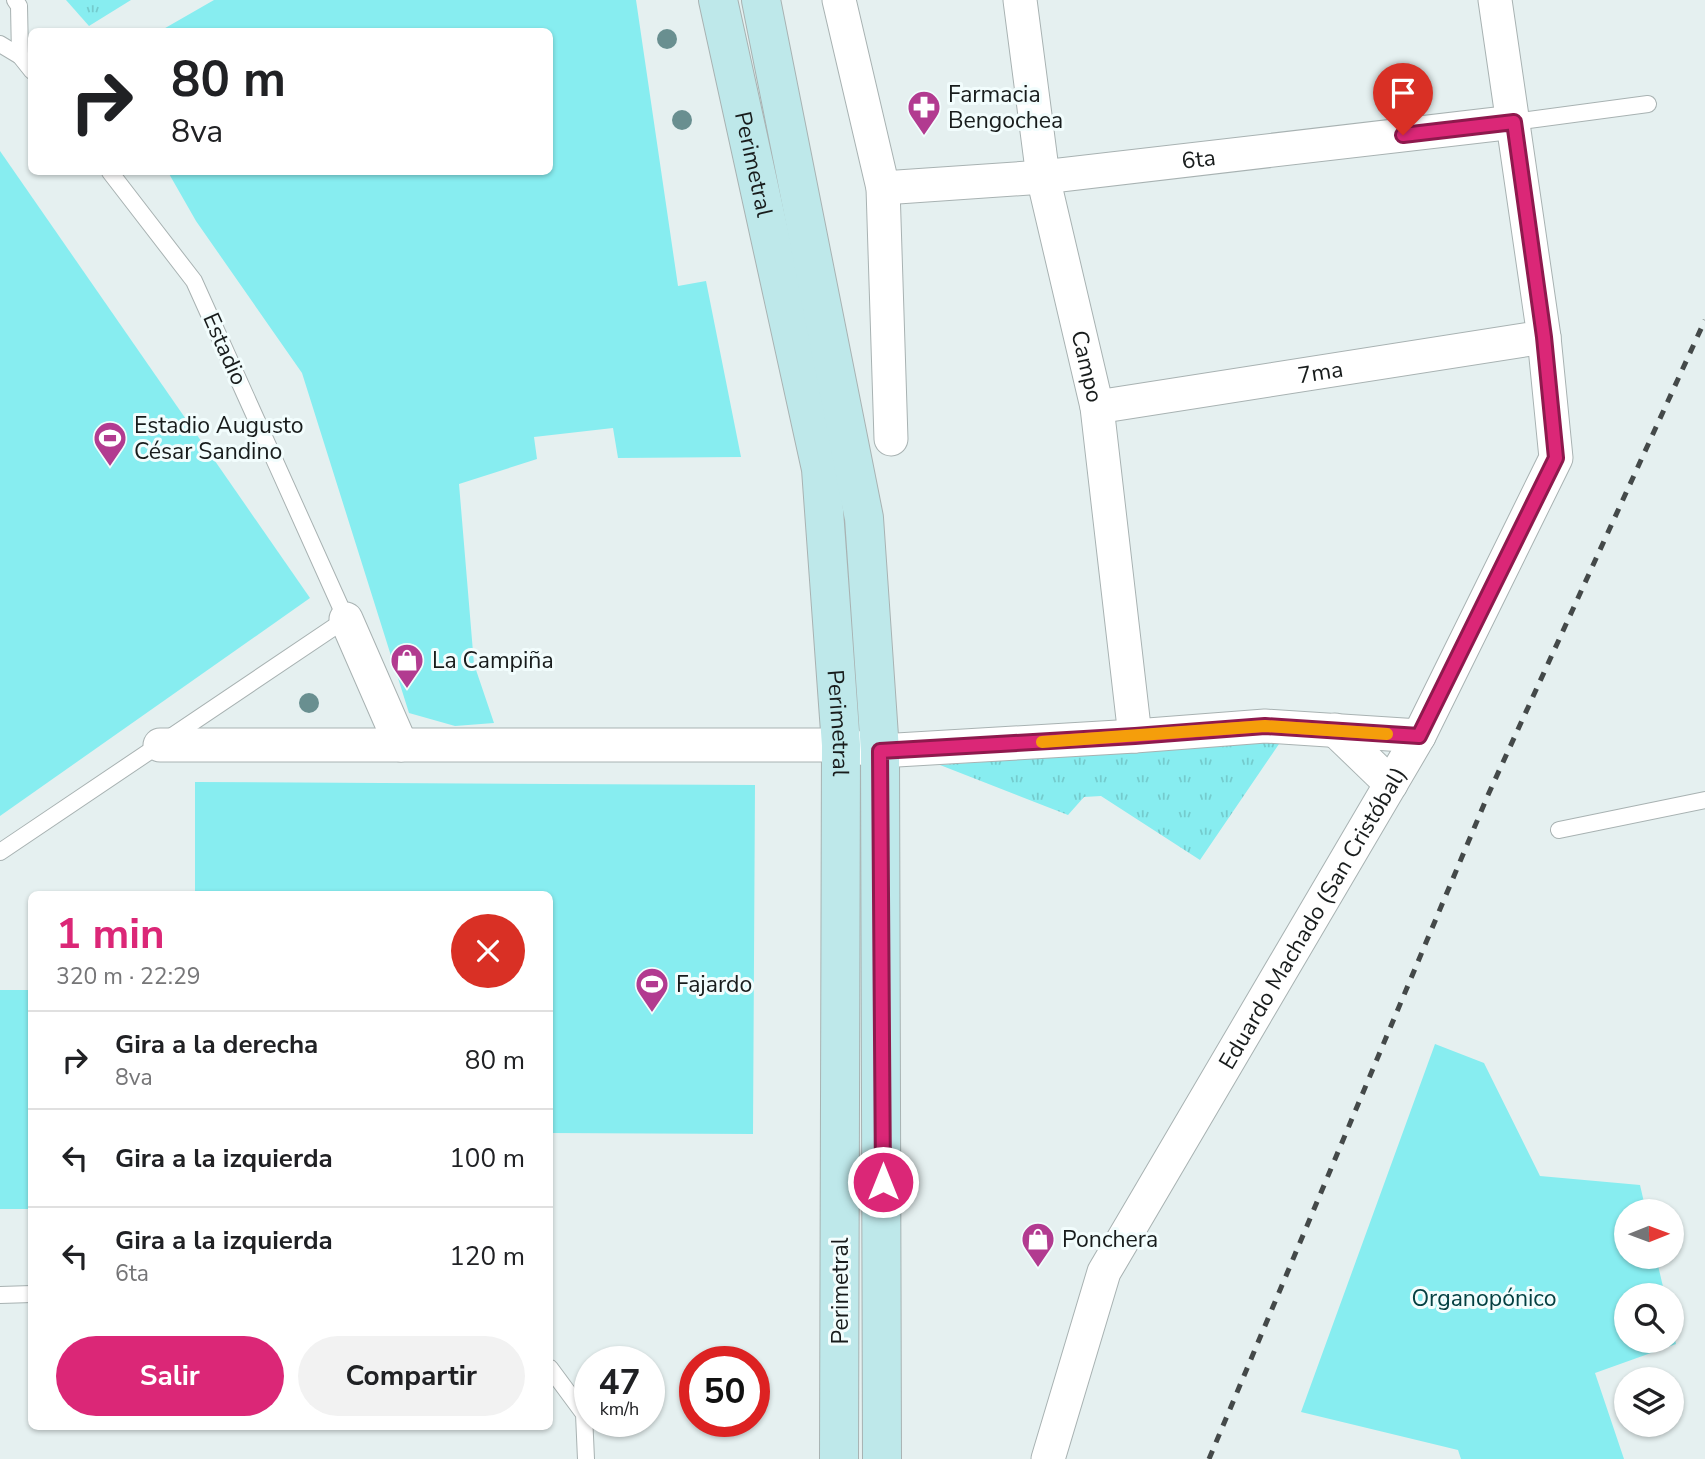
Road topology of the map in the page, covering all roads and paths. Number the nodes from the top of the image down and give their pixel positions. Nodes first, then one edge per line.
1 (15, 0) edge
2 (718, 0) edge
3 (761, 0) edge
4 (839, 0) edge
5 (1020, 0) edge
6 (1495, 0) edge
7 (0, 44) edge
8 (20, 56) junction
9 (28, 66) edge
10 (1648, 104) dead end
11 (1514, 122) junction
12 (112, 175) edge
13 (1043, 177) junction
14 (883, 188) junction
15 (1544, 337) junction
16 (1097, 407) junction
17 (891, 439) dead end
18 (346, 619) junction
19 (1335, 730) junction
20 (1135, 736) junction
21 (1419, 736) junction
22 (160, 745) junction
23 (401, 745) junction
24 (841, 746) junction
25 (880, 751) junction
26 (1391, 784) junction
27 (1705, 800) edge
28 (1559, 830) dead end
29 (0, 852) edge
30 (28, 1294) edge
31 (0, 1295) edge
32 (553, 1372) edge
33 (586, 1459) edge
34 (839, 1459) edge
35 (882, 1459) edge
36 (1048, 1459) edge

1 - 8 lane
2 - 24 main road, Perimetral
3 - 25 main road, Perimetral
4 - 14 street
5 - 13 street, Campo
6 - 11 street, Eduardo Machado (San Cristóbal)
7 - 8 lane
8 - 9 lane
10 - 11 lane
11 - 13 street, 6ta
11 - 15 street, Eduardo Machado (San Cristóbal)
12 - 18 lane, Estadio
13 - 14 street, 6ta
13 - 16 street, Campo
14 - 17 street
15 - 16 street, 7ma
15 - 21 street, Eduardo Machado (San Cristóbal)
16 - 20 street, Campo
18 - 22 lane
18 - 23 street, Estadio
19 - 20 street
19 - 21 street
19 - 26 street
20 - 25 street
21 - 26 street, Eduardo Machado (San Cristóbal)
22 - 23 street
22 - 29 lane
23 - 24 street
24 - 25 street
24 - 34 main road, Perimetral
25 - 35 main road, Perimetral
26 - 36 street, Eduardo Machado (San Cristóbal)
27 - 28 lane
30 - 31 lane
32 - 33 lane

